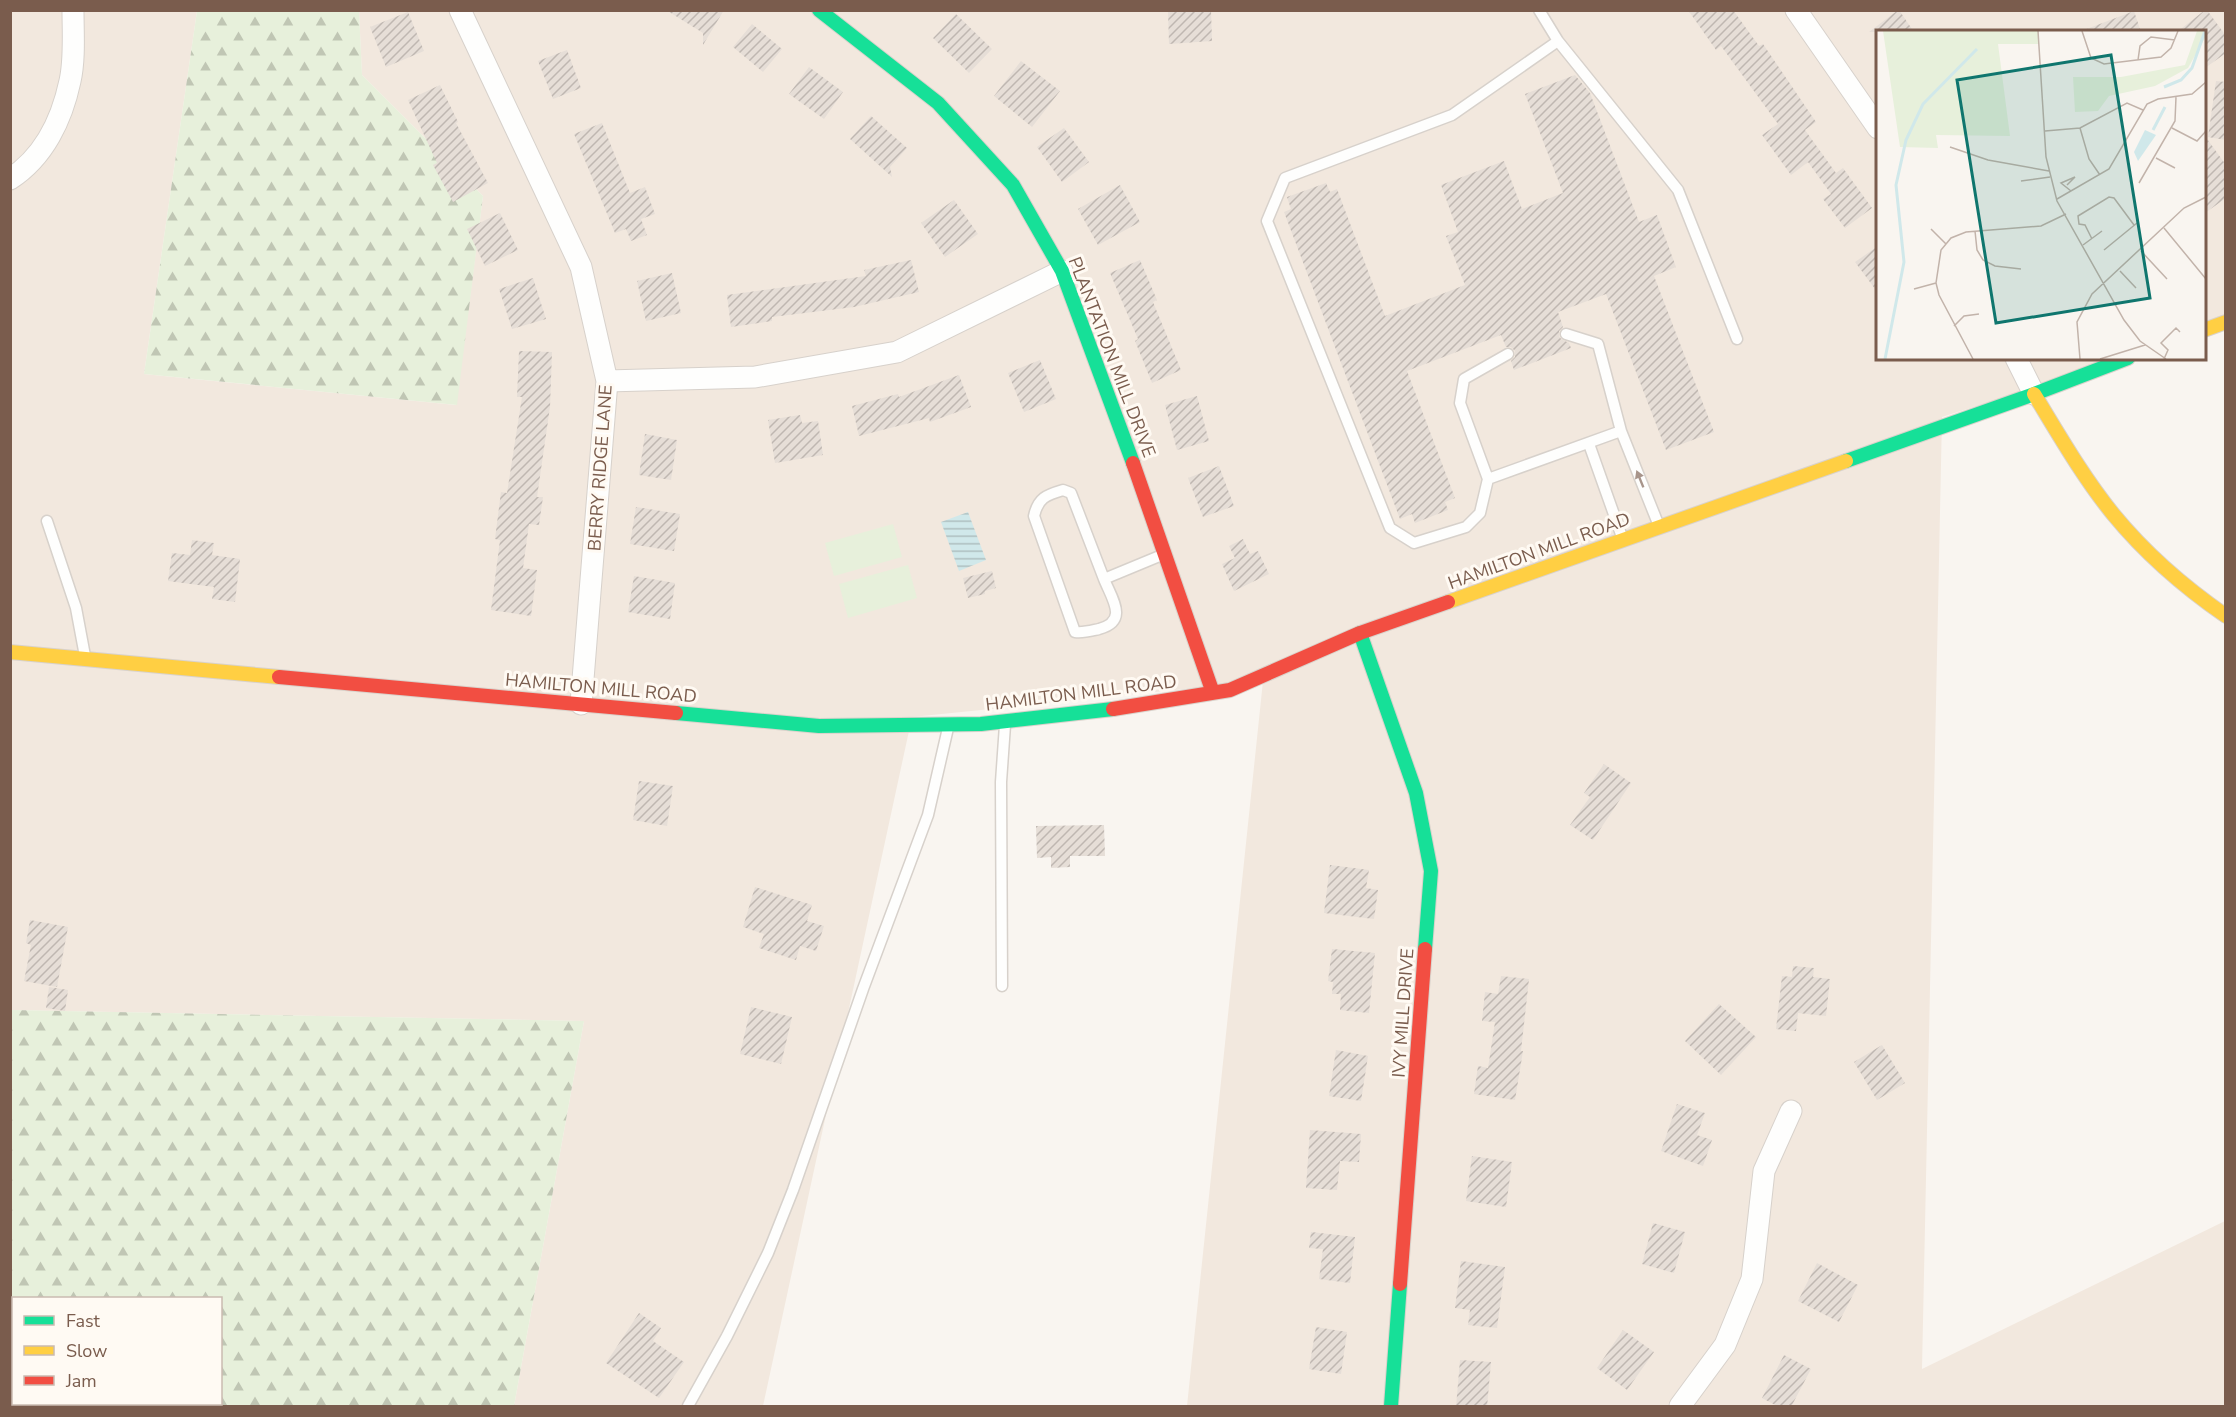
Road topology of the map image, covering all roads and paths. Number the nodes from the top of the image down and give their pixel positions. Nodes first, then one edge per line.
1 (74, 10) edge
2 (460, 10) edge
3 (819, 10) edge
4 (1539, 10) edge
5 (1796, 10) edge
6 (1558, 41) junction
7 (1876, 125) edge
8 (10, 179) edge
9 (1062, 271) junction
10 (2226, 322) edge
11 (2206, 330) edge
12 (1566, 334) dead end
13 (1737, 339) dead end
14 (1508, 354) dead end
15 (2017, 360) edge
16 (2123, 360) edge
17 (608, 381) junction
18 (2034, 394) junction
19 (1621, 432) junction
20 (1589, 444) junction
21 (1488, 479) junction
22 (47, 521) dead end
23 (1659, 526) junction
24 (1623, 540) junction
25 (1165, 554) junction
26 (1104, 579) junction
27 (2226, 616) edge
28 (1360, 633) junction
29 (10, 652) edge
30 (86, 659) junction
31 (1213, 693) junction
32 (581, 704) junction
33 (1006, 721) junction
34 (948, 724) junction
35 (1002, 986) dead end
36 (1791, 1111) dead end
37 (688, 1407) edge
38 (1391, 1407) edge
39 (1680, 1407) edge

1 - 8 street
2 - 17 street, BERRY RIDGE LANE
3 - 9 main road, PLANTATION MILL DRIVE
4 - 6 lane
5 - 7 street
6 - 13 lane
6 - 21 lane
9 - 17 street
9 - 25 main road, PLANTATION MILL DRIVE
10 - 11 main road
12 - 19 lane
14 - 21 lane
15 - 18 street
16 - 18 main road, HAMILTON MILL ROAD
17 - 32 street, BERRY RIDGE LANE
18 - 23 main road, HAMILTON MILL ROAD
18 - 27 main road
19 - 20 lane
23 -> 19 lane
20 - 21 lane
20 - 24 lane
22 - 30 lane
23 - 24 main road, HAMILTON MILL ROAD
24 - 28 main road, HAMILTON MILL ROAD
25 - 26 lane
25 - 31 main road, PLANTATION MILL DRIVE
26 - 26 lane
28 - 31 main road, HAMILTON MILL ROAD
28 - 38 main road, IVY MILL DRIVE
29 - 30 main road, HAMILTON MILL ROAD
30 - 32 main road, HAMILTON MILL ROAD
31 - 33 main road, HAMILTON MILL ROAD
32 - 34 main road, HAMILTON MILL ROAD
33 - 34 main road, HAMILTON MILL ROAD
33 - 35 lane
34 - 37 lane
36 - 39 street

